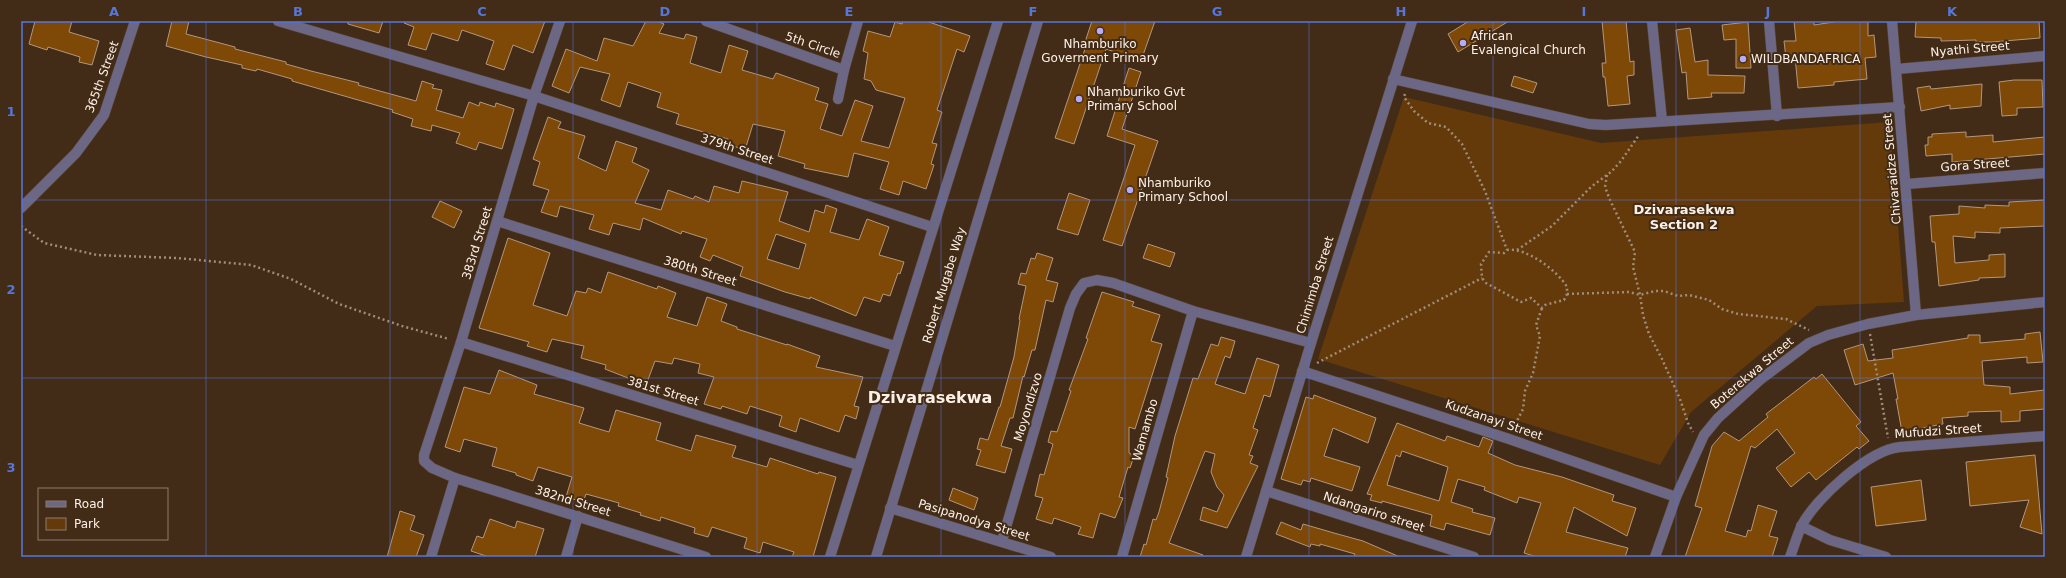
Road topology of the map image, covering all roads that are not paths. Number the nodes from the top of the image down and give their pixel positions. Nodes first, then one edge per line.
1 (135, 21) edge
2 (278, 21) edge
3 (560, 21) edge
4 (706, 21) edge
5 (858, 21) edge
6 (998, 21) edge
7 (1038, 21) edge
8 (1412, 21) edge
9 (1652, 21) edge
10 (1769, 21) edge
11 (1892, 21) edge
12 (2045, 56) edge
13 (1897, 69) junction
14 (844, 70) junction
15 (1393, 80) junction
16 (534, 96) junction
17 (838, 99) dead end
18 (1900, 107) junction
19 (1777, 116) junction
20 (1662, 121) junction
21 (2045, 173) edge
22 (1907, 184) junction
23 (21, 208) edge
24 (497, 221) junction
25 (932, 227) junction
26 (2045, 302) edge
27 (1193, 311) junction
28 (1916, 315) junction
29 (461, 342) junction
30 (1310, 344) junction
31 (895, 346) junction
32 (1302, 371) junction
33 (2045, 436) edge
34 (858, 465) junction
35 (432, 468) joint
36 (455, 478) junction
37 (1266, 491) junction
38 (1676, 497) junction
39 (890, 508) junction
40 (578, 516) junction
41 (1801, 526) junction
42 (1002, 541) junction
43 (700, 556) edge
44 (431, 557) edge
45 (566, 557) edge
46 (830, 557) edge
47 (876, 557) edge
48 (1051, 557) edge
49 (1122, 557) edge
50 (1246, 557) edge
51 (1474, 557) edge
52 (1654, 557) edge
53 (1790, 557) edge
54 (1886, 557) edge

1 - 23 street, 365th Street
2 - 16 street, 379th Street
3 - 16 street, 383rd Street
4 - 14 street, 5th Circle
5 - 14 street, 5th Circle
6 - 25 street
7 - 39 street, Robert Mugabe Way
8 - 15 street, Chimimba Street
9 - 20 street
10 - 19 street
11 - 13 street, Chivaraidze Street
12 - 13 street, Nyathi Street
13 - 18 street, Chivaraidze Street
14 - 17 street, 5th Circle
15 - 20 street
15 - 30 street, Chimimba Street
16 - 24 street, 383rd Street
16 - 25 street, 379th Street
18 - 19 street
18 - 22 street, Chivaraidze Street
19 - 20 street
21 - 22 street, Gora Street
22 - 28 street, Chivaraidze Street
24 - 29 street, 383rd Street
24 - 31 street, 380th Street
25 - 31 street
26 - 28 street, Boterekwa Street
27 - 30 street
27 - 42 street, Moyondizvo
27 - 49 street, Wamambo
28 - 38 street, Boterekwa Street
29 - 34 street, 381st Street
29 - 35 street, 383rd Street
30 - 32 street, Chimimba Street
31 - 34 street
32 - 37 street, Chimimba Street
32 - 38 street, Kudzanayi Street
33 - 41 street, Mufudzi Street
34 - 46 street
35 - 36 street, 382nd Street
36 - 40 street, 382nd Street
36 - 44 street
37 - 50 street, Chimimba Street
37 - 51 street, Ndangariro street
38 - 52 street, Boterekwa Street
39 - 42 street, Pasipanodya Street
39 - 47 street, Robert Mugabe Way
40 - 43 street, 382nd Street
40 - 45 street
41 - 53 street, Mufudzi Street
41 - 54 street
42 - 48 street, Pasipanodya Street

